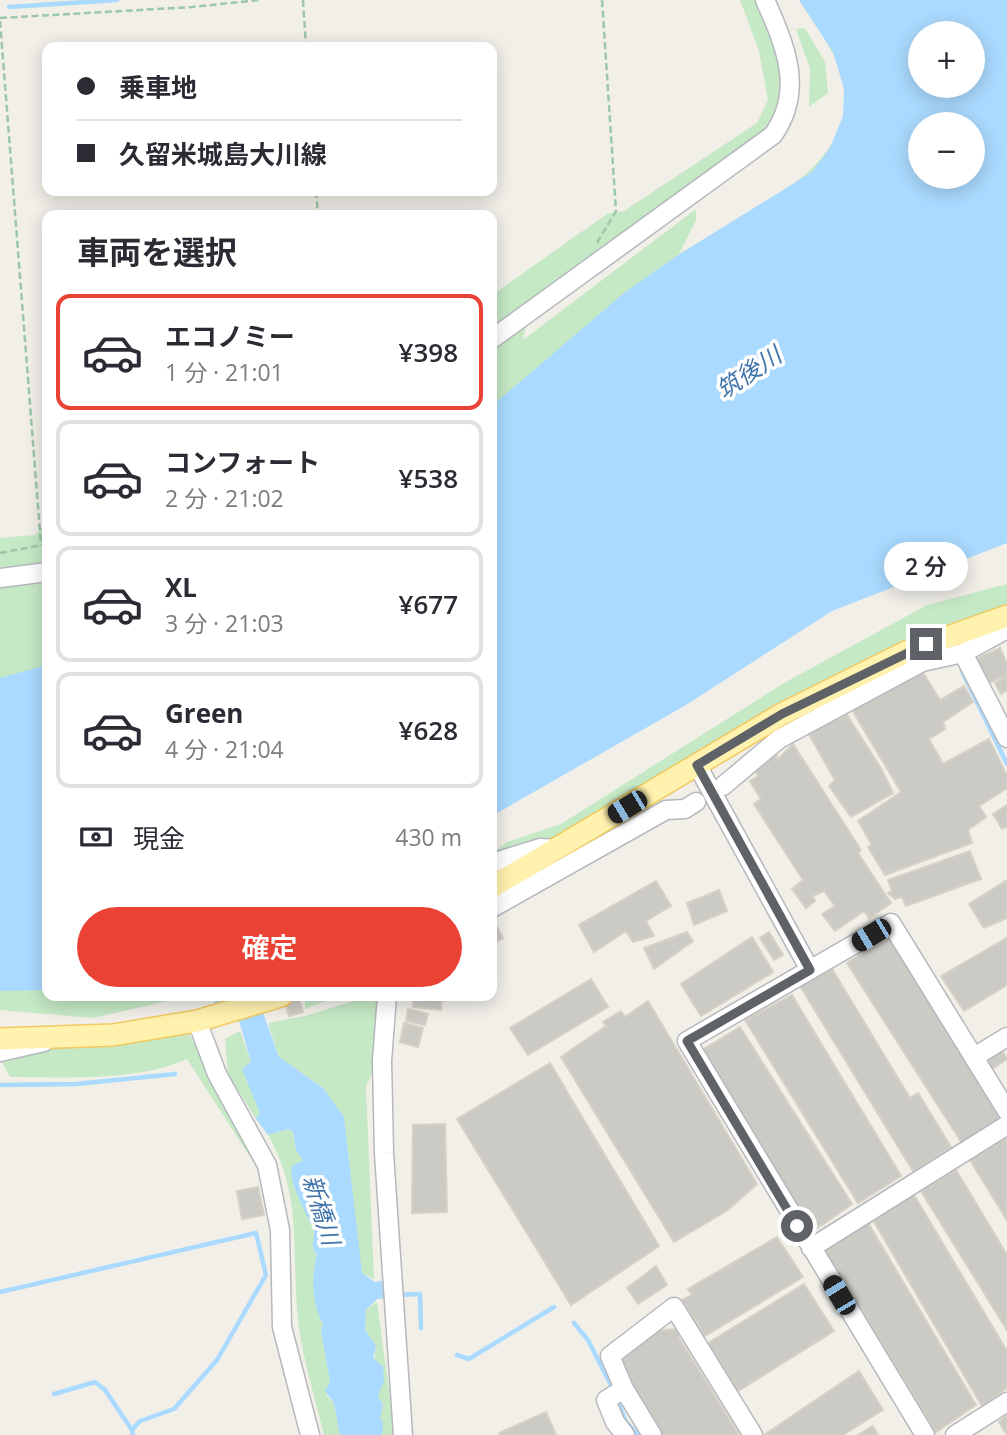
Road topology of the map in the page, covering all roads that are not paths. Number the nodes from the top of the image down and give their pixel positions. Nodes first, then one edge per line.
1 (765, 0) edge
2 (497, 335) edge
3 (42, 573) edge
4 (0, 578) edge
5 (1007, 616) edge
6 (1007, 629) edge
7 (1007, 640) edge
8 (970, 650) junction
9 (1007, 738) edge
10 (697, 765) junction
11 (723, 786) dead end
12 (696, 802) dead end
13 (557, 849) junction
14 (497, 861) edge
15 (497, 884) edge
16 (497, 905) edge
17 (810, 970) junction
18 (265, 1001) edge
19 (387, 1001) edge
20 (206, 1019) junction
21 (1007, 1037) edge
22 (0, 1039) edge
23 (51, 1039) junction
24 (0, 1052) edge
25 (974, 1057) junction
26 (1007, 1111) edge
27 (1007, 1125) edge
28 (811, 1248) junction
29 (618, 1392) junction
30 (1007, 1402) edge
31 (310, 1435) edge
32 (403, 1435) edge
33 (625, 1435) edge
34 (652, 1435) edge
35 (753, 1435) edge
36 (925, 1435) edge
37 (955, 1435) edge

1 - 2 street
3 - 4 street
5 - 10 main road
6 - 8 street
7 - 8 street
8 - 9 street
8 - 11 street
10 - 13 main road
10 - 17 street
12 - 16 street
13 - 14 street
13 - 15 main road
17 - 25 street
17 - 28 street
18 - 20 main road
19 - 32 street
20 - 23 main road
20 - 31 street
21 - 25 street
22 - 23 main road
23 - 24 street
25 - 26 street
27 - 28 street
28 - 36 street
29 - 33 street
29 - 34 street
29 - 35 street
30 - 37 street

